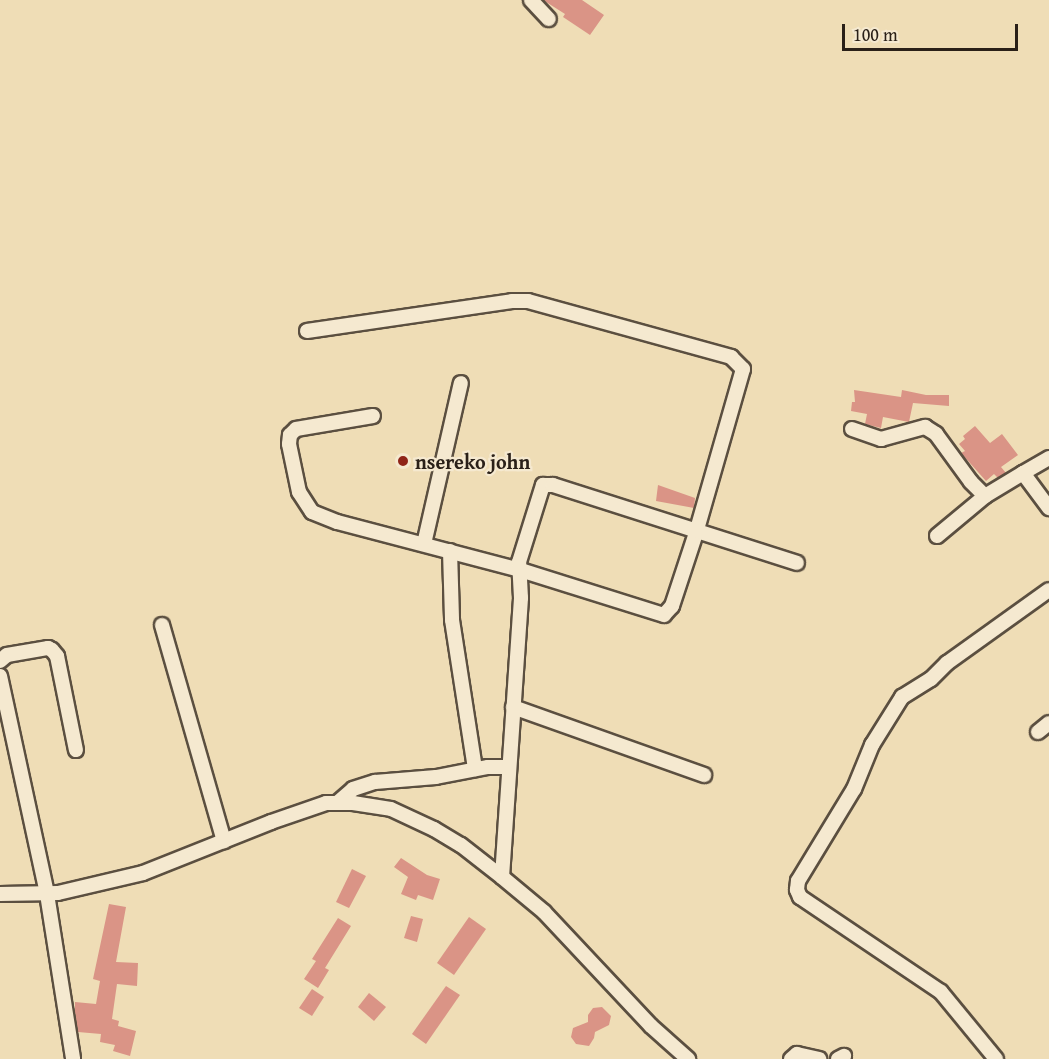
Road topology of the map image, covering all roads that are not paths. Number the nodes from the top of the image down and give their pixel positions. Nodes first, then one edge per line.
1 (531, 0) edge
2 (549, 19) dead end
3 (307, 331) dead end
4 (461, 383) dead end
5 (373, 416) dead end
6 (852, 429) dead end
7 (1049, 458) edge
8 (1023, 473) junction
9 (985, 496) junction
10 (1049, 508) edge
11 (696, 532) junction
12 (937, 536) dead end
13 (424, 544) junction
14 (450, 551) junction
15 (797, 564) dead end
16 (520, 570) junction
17 (1049, 590) edge
18 (162, 625) dead end
19 (0, 661) edge
20 (0, 676) edge
21 (513, 707) junction
22 (76, 750) dead end
23 (509, 767) junction
24 (475, 769) junction
25 (704, 775) dead end
26 (337, 803) junction
27 (224, 841) junction
28 (502, 877) junction
29 (0, 894) edge
30 (47, 894) junction
31 (73, 1059) edge
32 (688, 1059) edge
33 (791, 1059) edge
34 (819, 1059) edge
35 (996, 1059) edge

1 - 2 street
3 - 11 street
4 - 13 street
5 - 13 street
6 - 9 street
7 - 8 street
8 - 9 street
8 - 10 street
9 - 12 street
11 - 15 street
11 - 16 street
11 - 16 street
13 - 14 street
14 - 16 street
14 - 24 street
16 - 21 street
17 - 35 street
18 - 27 street
19 - 22 street
20 - 30 street
21 - 23 street
21 - 25 street
23 - 24 street
23 - 28 street
24 - 26 street
26 - 27 street
26 - 28 street
27 - 30 street
28 - 32 street
29 - 30 street
30 - 31 street
33 - 34 street

